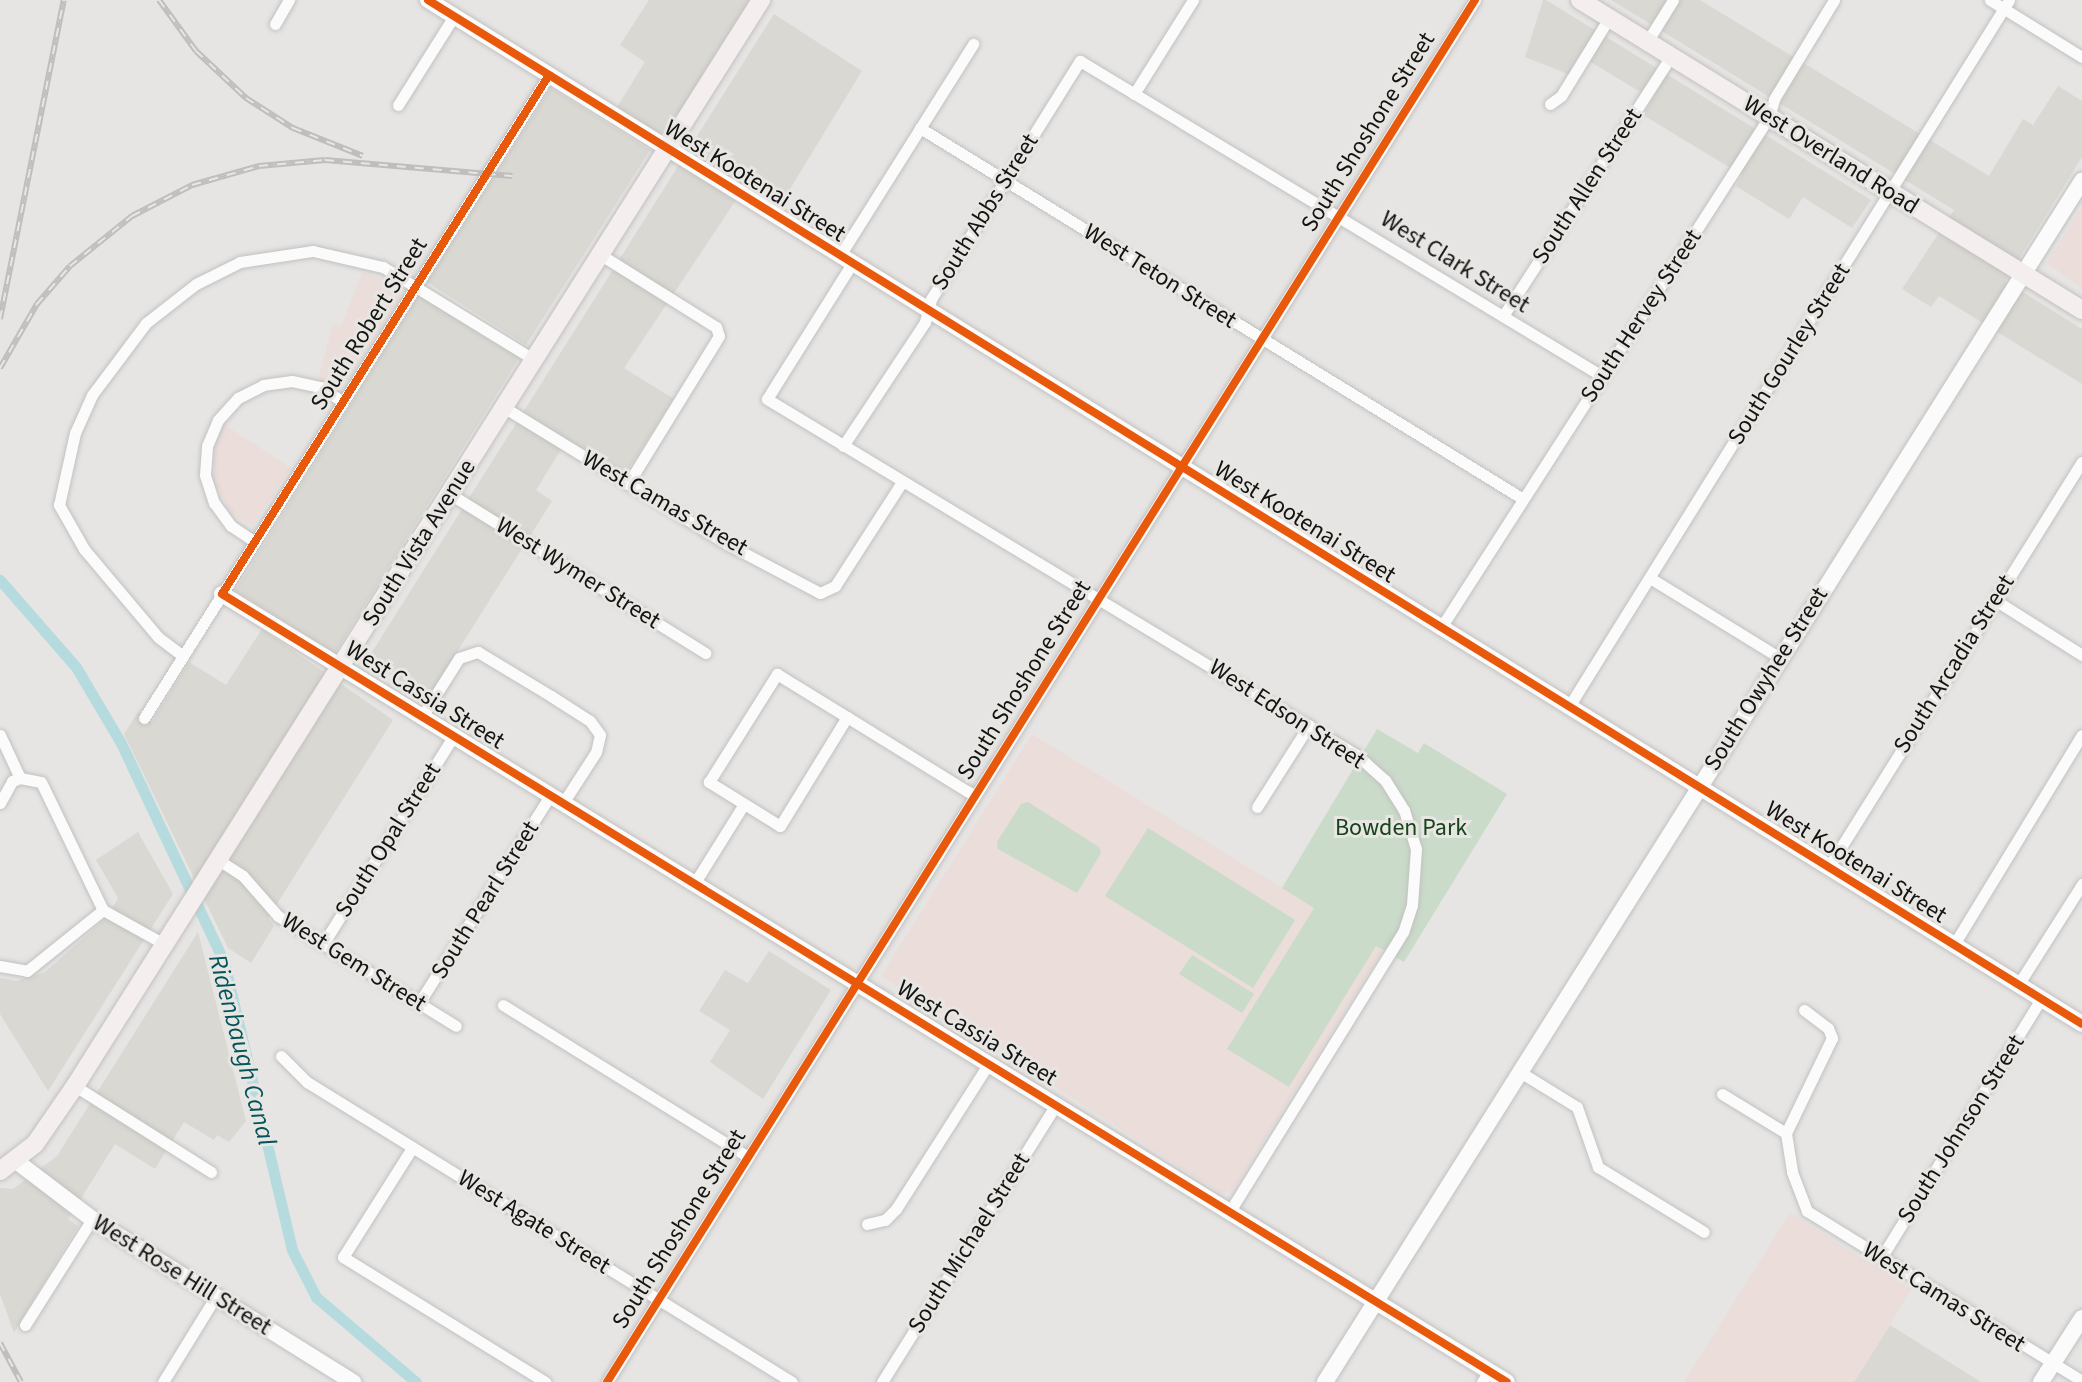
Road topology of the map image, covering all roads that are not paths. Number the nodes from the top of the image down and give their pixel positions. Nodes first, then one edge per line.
1 (289, 0) edge
2 (428, 0) edge
3 (761, 0) edge
4 (1193, 0) edge
5 (1475, 0) edge
6 (1580, 0) edge
7 (1673, 0) edge
8 (1834, 0) edge
9 (1990, 0) edge
10 (2007, 4) edge
11 (454, 16) junction
12 (1609, 18) junction
13 (275, 24) dead end
14 (1647, 42) junction
15 (973, 44) dead end
16 (1671, 56) junction
17 (2082, 57) edge
18 (1080, 61) joint
19 (549, 75) junction
20 (1134, 94) junction
21 (1550, 104) dead end
22 (398, 105) dead end
23 (1769, 117) junction
24 (920, 128) junction
25 (668, 149) junction
26 (1006, 181) junction
27 (2082, 181) edge
28 (1890, 192) junction
29 (1339, 216) junction
30 (601, 255) junction
31 (845, 261) junction
32 (2021, 273) junction
33 (417, 286) junction
34 (2082, 310) edge
35 (928, 313) junction
36 (1503, 316) junction
37 (1262, 339) junction
38 (535, 360) junction
39 (1602, 376) junction
40 (343, 402) junction
41 (505, 408) junction
42 (843, 446) junction
43 (2082, 462) edge
44 (1181, 468) junction
45 (902, 482) junction
46 (628, 484) junction
47 (450, 494) junction
48 (1523, 499) junction
49 (255, 542) junction
50 (1650, 578) junction
51 (222, 594) junction
52 (1100, 597) junction
53 (1995, 600) junction
54 (1440, 629) junction
55 (705, 653) dead end
56 (2082, 655) edge
57 (183, 656) junction
58 (1780, 658) junction
59 (342, 666) junction
60 (1568, 708) junction
61 (423, 715) junction
62 (847, 717) junction
63 (144, 718) dead end
64 (1309, 725) junction
65 (0, 735) edge
66 (2082, 735) edge
67 (453, 737) junction
68 (20, 778) junction
69 (1698, 789) junction
70 (975, 796) junction
71 (556, 800) junction
72 (0, 803) edge
73 (744, 804) junction
74 (1257, 807) dead end
75 (220, 861) junction
76 (1828, 868) junction
77 (694, 884) junction
78 (2082, 884) edge
79 (103, 910) junction
80 (323, 944) junction
81 (166, 945) junction
82 (1953, 946) junction
83 (0, 966) edge
84 (858, 984) junction
85 (2018, 985) junction
86 (2041, 999) junction
87 (419, 1003) junction
88 (503, 1005) dead end
89 (1804, 1010) dead end
90 (2082, 1024) edge
91 (456, 1026) dead end
92 (281, 1056) dead end
93 (989, 1063) junction
94 (1520, 1072) junction
95 (75, 1086) junction
96 (1722, 1094) dead end
97 (1056, 1105) junction
98 (1786, 1133) junction
99 (412, 1148) junction
100 (748, 1157) junction
101 (5, 1164) edge
102 (211, 1172) dead end
103 (1230, 1211) junction
104 (92, 1219) junction
105 (867, 1224) dead end
106 (1704, 1232) dead end
107 (1881, 1258) junction
108 (216, 1296) junction
109 (659, 1300) junction
110 (1375, 1301) junction
111 (2082, 1318) edge
112 (25, 1325) dead end
113 (2053, 1363) junction
114 (1485, 1376) edge
115 (333, 1377) edge
116 (2082, 1381) edge
117 (163, 1382) edge
118 (353, 1382) edge
119 (545, 1382) edge
120 (607, 1382) edge
121 (792, 1382) edge
122 (882, 1382) edge
123 (1325, 1382) edge
124 (1507, 1382) edge
125 (2041, 1382) edge

1 - 13 street
2 - 11 street, West Kootenai Street
3 - 25 main road, South Vista Avenue
4 - 20 street
5 - 29 street, South Shoshone Street
6 - 12 main road, West Overland Road
7 - 14 street
8 - 23 street, South Hervey Street
9 - 10 street
10 - 17 street
10 - 28 street, South Gourley Street
11 - 19 street, West Kootenai Street
11 - 22 street
12 - 14 main road, West Overland Road
12 - 21 street
14 - 16 main road, West Overland Road
15 - 24 street
16 - 23 main road, West Overland Road
16 - 36 street, South Allen Street
18 - 20 street, West Clark Street
18 - 26 street, South Abbs Street
19 - 25 street, West Kootenai Street
19 - 33 street, South Robert Street
20 - 29 street, West Clark Street
23 - 28 main road, West Overland Road
23 - 39 street, South Hervey Street
24 - 26 street, West Teton Street
24 - 31 street
25 - 30 main road, South Vista Avenue
25 - 31 street, West Kootenai Street
26 - 35 street, South Abbs Street
26 - 37 street, West Teton Street
27 - 32 street, South Owyhee Street
28 - 32 main road, West Overland Road
28 - 50 street, South Gourley Street
29 - 36 street, West Clark Street
29 - 37 street, South Shoshone Street
30 - 38 main road, South Vista Avenue
30 - 46 street
31 - 35 street, West Kootenai Street
31 - 42 street, West Edson Street
32 - 34 main road, West Overland Road
32 - 58 street, South Owyhee Street
33 - 38 street
33 - 40 street, South Robert Street
33 - 57 street
35 - 42 street, South Abbs Street
35 - 44 street, West Kootenai Street
36 - 39 street, West Clark Street
37 - 44 street, South Shoshone Street
37 - 48 street, West Teton Street
38 - 41 main road, South Vista Avenue
39 - 48 street, South Hervey Street
40 - 49 street, South Robert Street
40 - 49 street
41 - 46 street, West Camas Street
41 - 47 main road, South Vista Avenue
42 - 45 street, West Edson Street
43 - 53 street, South Arcadia Street
44 - 52 street, South Shoshone Street
44 - 54 street, West Kootenai Street
45 - 46 street, West Camas Street
45 - 52 street, West Edson Street
47 - 55 street, West Wymer Street
47 - 59 main road, South Vista Avenue
48 - 54 street, South Hervey Street
49 - 51 street, South Robert Street
50 - 58 street
50 - 60 street, South Gourley Street
51 - 57 street, South Robert Street
51 - 59 street, West Cassia Street
52 - 64 street, West Edson Street
52 - 70 street, South Shoshone Street
53 - 56 street
53 - 76 street, South Arcadia Street
54 - 60 street, West Kootenai Street
57 - 63 street, South Robert Street
58 - 69 street, South Owyhee Street
59 - 61 street, West Cassia Street
59 - 75 main road, South Vista Avenue
60 - 69 street, West Kootenai Street
61 - 67 street, West Cassia Street
61 - 71 street, South Pearl Street
62 - 70 street
62 - 73 street
62 - 73 street
64 - 74 street
64 - 103 street, West Edson Street
65 - 68 street
66 - 82 street
67 - 71 street, West Cassia Street
67 - 80 street, South Opal Street
68 - 72 street
68 - 79 street
69 - 76 street, West Kootenai Street
69 - 94 street, South Owyhee Street
70 - 84 street, South Shoshone Street
71 - 77 street, West Cassia Street
71 - 87 street, South Pearl Street
73 - 77 street
75 - 80 street, West Gem Street
75 - 81 main road, South Vista Avenue
76 - 82 street, West Kootenai Street
77 - 84 street, West Cassia Street
78 - 85 street
79 - 81 street
79 - 83 street
80 - 87 street, West Gem Street
81 - 95 main road, South Vista Avenue
82 - 85 street, West Kootenai Street
84 - 93 street, West Cassia Street
84 - 100 street, South Shoshone Street
85 - 86 street, West Kootenai Street
86 - 90 street, West Kootenai Street
86 - 107 street, South Johnson Street
87 - 91 street, West Gem Street
88 - 100 street
89 - 98 street
92 - 99 street, West Agate Street
93 - 97 street, West Cassia Street
93 - 105 street
94 - 106 street
94 - 110 street, South Owyhee Street
95 - 101 main road, South Vista Avenue
95 - 102 street
96 - 98 street
97 - 103 street, West Cassia Street
97 - 122 street, South Michael Street
98 - 107 street, West Camas Street
99 - 109 street, West Agate Street
99 - 119 street
100 - 109 street, South Shoshone Street
101 - 104 street, West Rose Hill Street
103 - 110 street, West Cassia Street
104 - 108 street, West Rose Hill Street
104 - 112 street
107 - 113 street, West Camas Street
108 - 115 street, West Rose Hill Street
108 - 117 street
109 - 120 street, South Shoshone Street
109 - 121 street, West Agate Street
110 - 114 street, West Cassia Street
110 - 123 street, South Owyhee Street
111 - 113 street
113 - 116 street, West Camas Street
113 - 125 street
114 - 124 street, West Cassia Street
115 - 118 street, West Rose Hill Street

